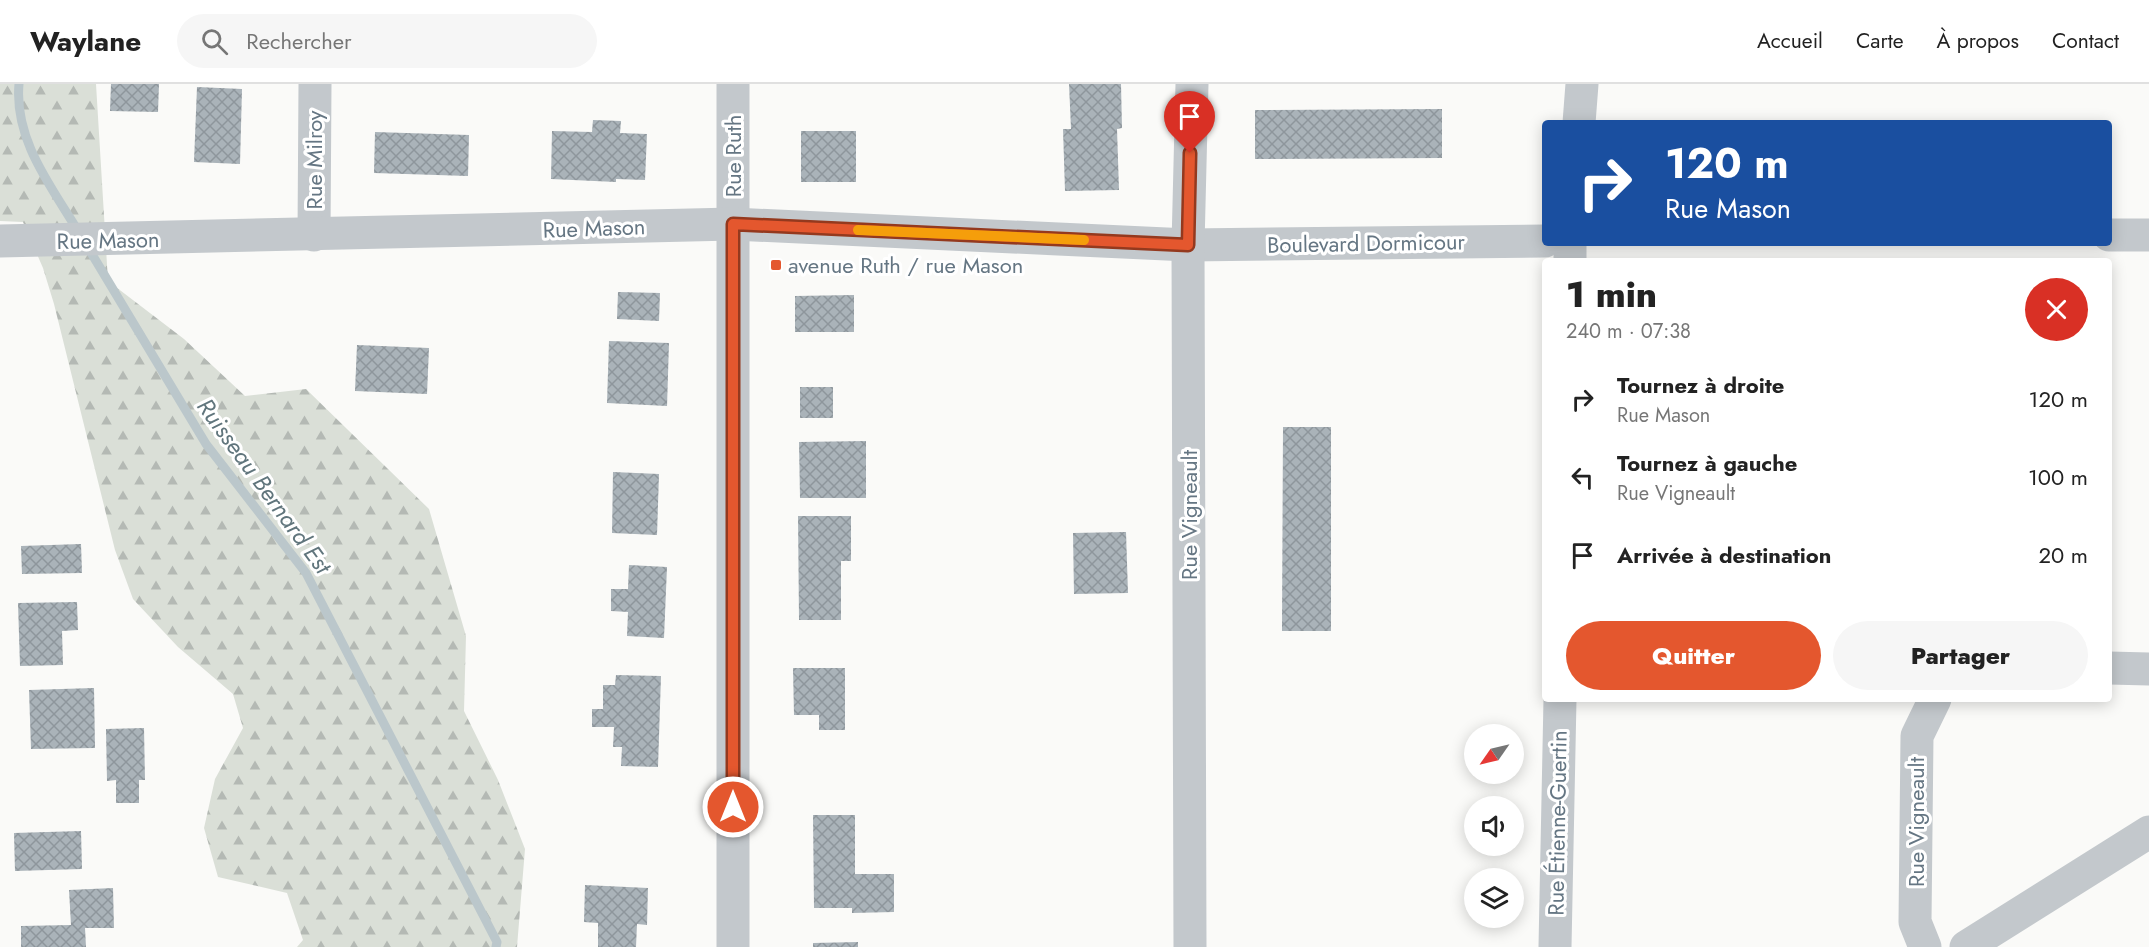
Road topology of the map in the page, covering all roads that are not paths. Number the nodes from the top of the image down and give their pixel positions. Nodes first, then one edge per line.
1 (315, 84) edge
2 (733, 84) edge
3 (1192, 84) edge
4 (1582, 84) edge
5 (1579, 120) edge
6 (733, 224) junction
7 (314, 235) junction
8 (2112, 235) edge
9 (2149, 235) edge
10 (0, 241) edge
11 (1542, 241) edge
12 (1188, 245) junction
13 (2112, 668) edge
14 (2149, 669) edge
15 (1560, 702) edge
16 (1934, 702) edge
17 (2149, 832) edge
18 (733, 947) edge
19 (1190, 947) edge
20 (1555, 947) edge
21 (1925, 947) edge
22 (1966, 947) edge

1 - 7 street, Rue Milroy
2 - 6 street, Rue Ruth
3 - 12 street, Rue Vigneault
4 - 5 street
6 - 7 street, Rue Mason
6 - 12 street, Rue Mason
6 - 18 street, Rue Ruth
7 - 10 street, Rue Mason
8 - 9 street
11 - 12 street, Boulevard Dormicour
12 - 19 street, Rue Vigneault
13 - 14 street
15 - 20 street, Rue Étienne-Guertin
16 - 21 street, Rue Vigneault
17 - 22 street

